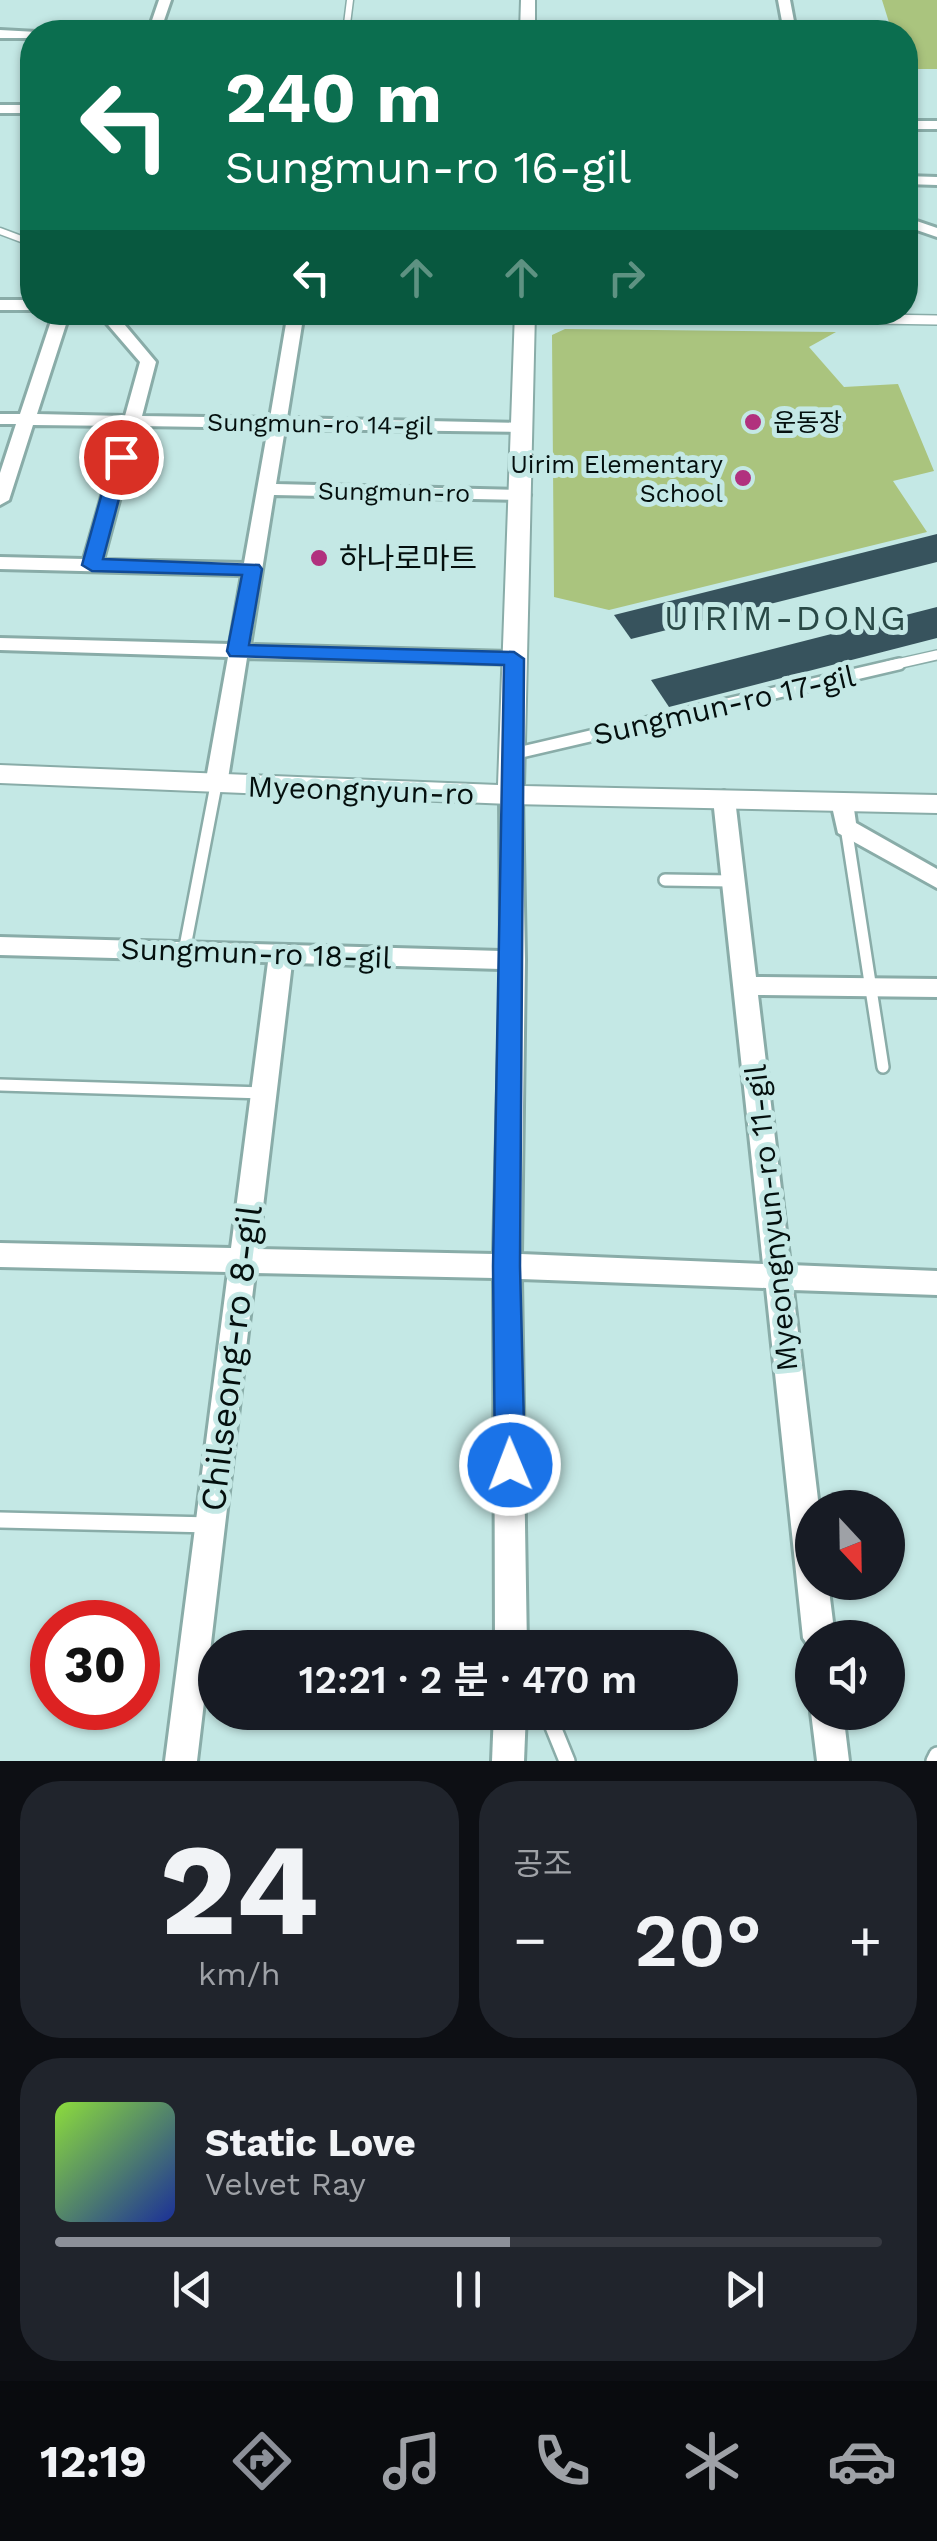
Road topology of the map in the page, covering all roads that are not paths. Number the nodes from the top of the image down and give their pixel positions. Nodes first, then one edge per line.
1 (58, 325) edge
2 (117, 325) edge
3 (294, 325) edge
4 (524, 325) edge
5 (0, 419) edge
6 (26, 420) junction
7 (131, 421) junction
8 (278, 423) junction
9 (520, 427) junction
10 (267, 489) junction
11 (520, 494) junction
12 (0, 500) edge
13 (0, 563) edge
14 (92, 565) junction
15 (253, 569) junction
16 (0, 644) edge
17 (238, 651) junction
18 (937, 656) edge
19 (514, 659) junction
20 (511, 755) junction
21 (0, 774) edge
22 (216, 785) junction
23 (510, 795) junction
24 (724, 799) junction
25 (937, 804) edge
26 (844, 814) junction
27 (665, 880) dead end
28 (937, 880) edge
29 (734, 882) junction
30 (0, 946) edge
31 (184, 952) junction
32 (281, 955) junction
33 (512, 960) junction
34 (746, 986) junction
35 (871, 988) junction
36 (937, 988) edge
37 (883, 1067) dead end
38 (0, 1085) edge
39 (264, 1094) junction
40 (0, 1255) edge
41 (244, 1261) junction
42 (507, 1266) junction
43 (778, 1277) junction
44 (937, 1283) edge
45 (0, 1520) edge
46 (211, 1525) junction
47 (816, 1620) edge
48 (515, 1630) edge
49 (509, 1730) edge
50 (554, 1730) edge
51 (829, 1730) edge
52 (181, 1761) edge
53 (508, 1761) edge
54 (567, 1761) edge
55 (832, 1761) edge

1 - 6 street
2 - 7 street
3 - 8 street
4 - 9 street
5 - 6 street, Sungmun-ro 14-gil
6 - 7 street, Sungmun-ro 14-gil
6 - 12 street
7 - 8 street, Sungmun-ro 14-gil
7 - 14 street
8 - 9 street, Sungmun-ro 14-gil
8 - 10 street
9 - 11 street
10 - 11 street, Sungmun-ro
10 - 15 street
11 - 19 street
13 - 14 street
14 - 15 street
15 - 17 street
16 - 17 street
17 - 19 street
17 - 22 street
18 - 20 lane, Sungmun-ro 17-gil
19 - 20 street
20 - 23 street
21 - 22 street, Myeongnyun-ro
22 - 23 street, Myeongnyun-ro
22 - 31 lane
23 - 24 street, Myeongnyun-ro
23 - 33 street
24 - 26 street, Myeongnyun-ro
24 - 29 street, Myeongnyun-ro 11-gil
25 - 26 street, Myeongnyun-ro
26 - 28 street, Myeongnyun-ro
26 - 35 lane
27 - 29 lane
29 - 34 street, Myeongnyun-ro 11-gil
30 - 31 street, Sungmun-ro 18-gil
31 - 32 street, Sungmun-ro 18-gil
32 - 33 street, Sungmun-ro 18-gil
32 - 39 street, Chilseong-ro 8-gil
33 - 42 street
34 - 35 street
34 - 43 street, Myeongnyun-ro 11-gil
35 - 36 street
35 - 37 lane
38 - 39 lane
39 - 41 street, Chilseong-ro 8-gil
40 - 41 street
41 - 42 street
41 - 46 street, Chilseong-ro 8-gil
42 - 43 street
42 - 48 street
43 - 44 street
43 - 47 street, Myeongnyun-ro 11-gil
45 - 46 lane
46 - 52 street, Chilseong-ro 8-gil
49 - 53 street
50 - 54 lane
51 - 55 street

